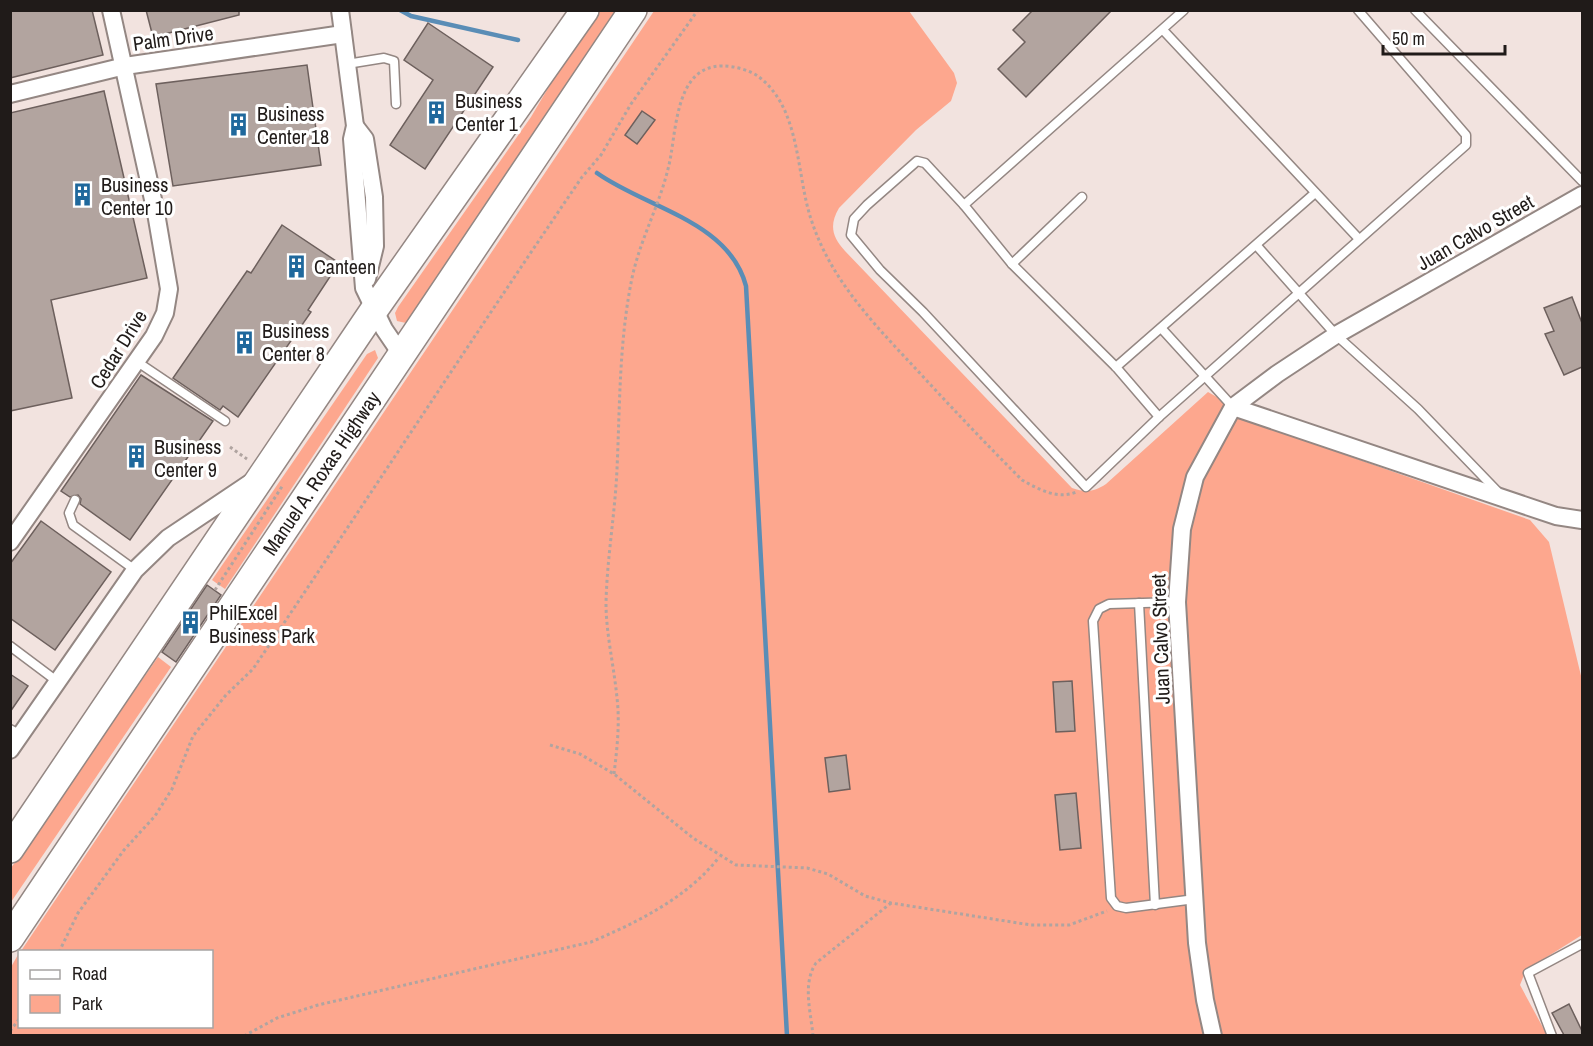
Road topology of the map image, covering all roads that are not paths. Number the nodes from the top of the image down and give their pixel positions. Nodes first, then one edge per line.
1 (111, 10) edge
2 (340, 10) edge
3 (585, 10) edge
4 (633, 10) edge
5 (1184, 10) edge
6 (1358, 10) edge
7 (1415, 10) edge
8 (1163, 30) junction
9 (343, 34) junction
10 (346, 64) junction
11 (125, 66) junction
12 (10, 94) edge
13 (396, 104) dead end
14 (1582, 182) edge
15 (1315, 193) junction
16 (1582, 195) edge
17 (1082, 197) dead end
18 (964, 205) junction
19 (1359, 239) junction
20 (1257, 246) junction
21 (1012, 264) junction
22 (1301, 293) junction
23 (369, 299) junction
24 (1162, 328) junction
25 (1336, 335) junction
26 (401, 354) junction
27 (136, 361) junction
28 (1116, 366) junction
29 (1206, 377) junction
30 (1233, 407) junction
31 (1159, 417) junction
32 (225, 421) dead end
33 (266, 472) junction
34 (1503, 497) junction
35 (75, 500) dead end
36 (1582, 520) edge
37 (10, 542) edge
38 (135, 570) junction
39 (1177, 602) junction
40 (1139, 603) junction
41 (10, 646) edge
42 (59, 682) junction
43 (16, 732) edge
44 (10, 750) edge
45 (10, 849) edge
46 (1195, 899) junction
47 (1155, 904) junction
48 (10, 938) edge
49 (1582, 944) edge
50 (1213, 1035) edge
51 (1552, 1035) edge

1 - 11 street, Cedar Drive
2 - 9 street
3 - 23 main road
4 - 26 main road, Manuel A. Roxas Highway
5 - 8 lane
6 - 19 lane
7 - 14 lane
8 - 15 lane
8 - 18 lane
9 - 10 street
9 - 11 street, Palm Drive
10 - 13 lane
10 - 23 street
11 - 12 street, Palm Drive
11 - 27 street, Cedar Drive
15 - 19 lane
15 - 20 lane
16 - 25 street, Juan Calvo Street
17 - 21 lane
18 - 21 lane
18 - 31 lane
19 - 22 lane
20 - 22 lane
20 - 24 lane
21 - 28 lane
22 - 25 lane
22 - 29 lane
23 - 26 street
23 - 33 main road
24 - 28 lane
24 - 29 lane
25 - 30 street, Juan Calvo Street
25 - 34 lane
26 - 48 main road, Manuel A. Roxas Highway
27 - 32 lane
27 - 37 street, Cedar Drive
28 - 31 lane
29 - 30 lane
29 - 31 lane
30 - 34 street
30 - 39 street, Juan Calvo Street
33 - 38 street
33 - 45 main road
34 - 36 street
35 - 38 lane
38 - 42 street
39 - 40 lane
39 - 46 street, Juan Calvo Street
40 - 47 lane
40 - 47 lane
41 - 42 lane
42 - 43 street
43 - 44 street
46 - 47 lane
46 - 50 street, Juan Calvo Street
49 - 51 lane

